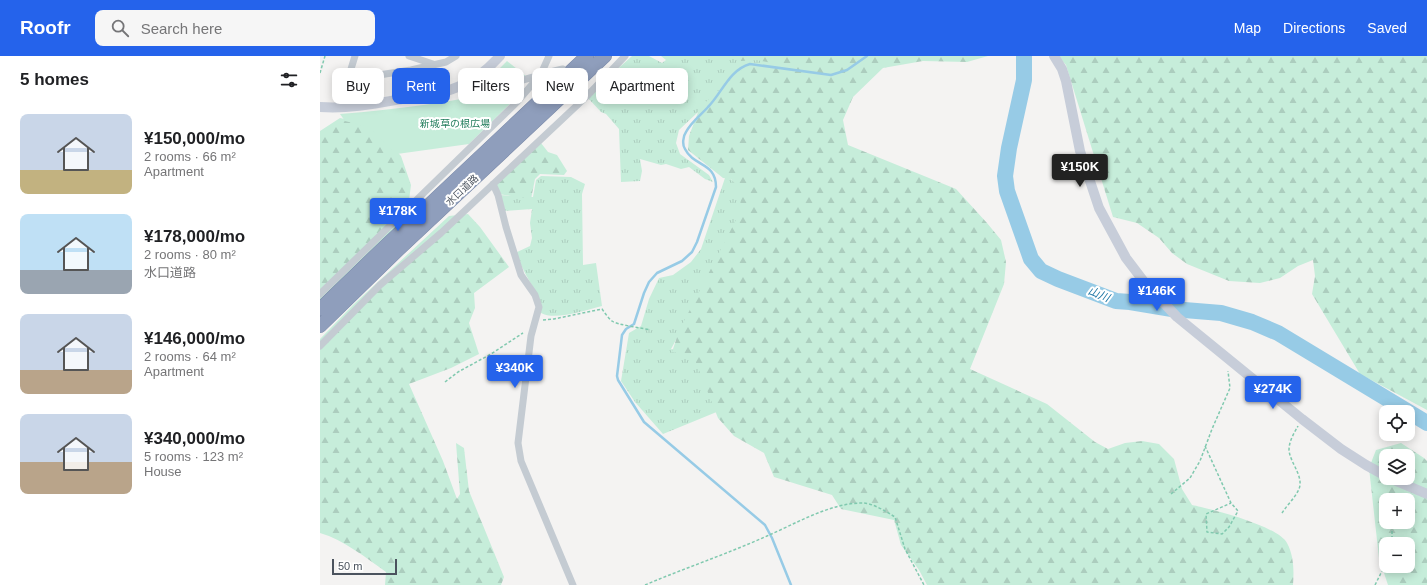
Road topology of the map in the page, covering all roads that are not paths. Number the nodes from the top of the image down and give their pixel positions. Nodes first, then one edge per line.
1 (355, 56) edge
2 (409, 56) edge
3 (456, 56) edge
4 (500, 56) edge
5 (549, 56) edge
6 (587, 56) edge
7 (605, 56) edge
8 (625, 56) edge
9 (1054, 56) edge
10 (433, 64) junction
11 (351, 68) edge
12 (488, 68) edge
13 (544, 68) edge
14 (384, 74) edge
15 (532, 84) edge
16 (458, 86) edge
17 (340, 104) edge
18 (320, 107) edge
19 (339, 108) junction
20 (489, 184) junction
21 (320, 294) edge
22 (320, 309) edge
23 (320, 326) edge
24 (320, 346) edge
25 (1379, 472) edge
26 (1406, 485) edge
27 (1427, 494) edge
28 (573, 585) edge

1 - 11 street
2 - 10 street
3 - 10 street
4 - 12 street
5 - 13 street
6 - 22 highway, 水口道路
7 - 23 highway, 水口道路
8 - 20 street
9 - 25 street
10 - 14 street
15 - 21 street
16 - 19 street
17 - 19 street
18 - 19 street
20 - 24 street
20 - 28 street
26 - 27 street

